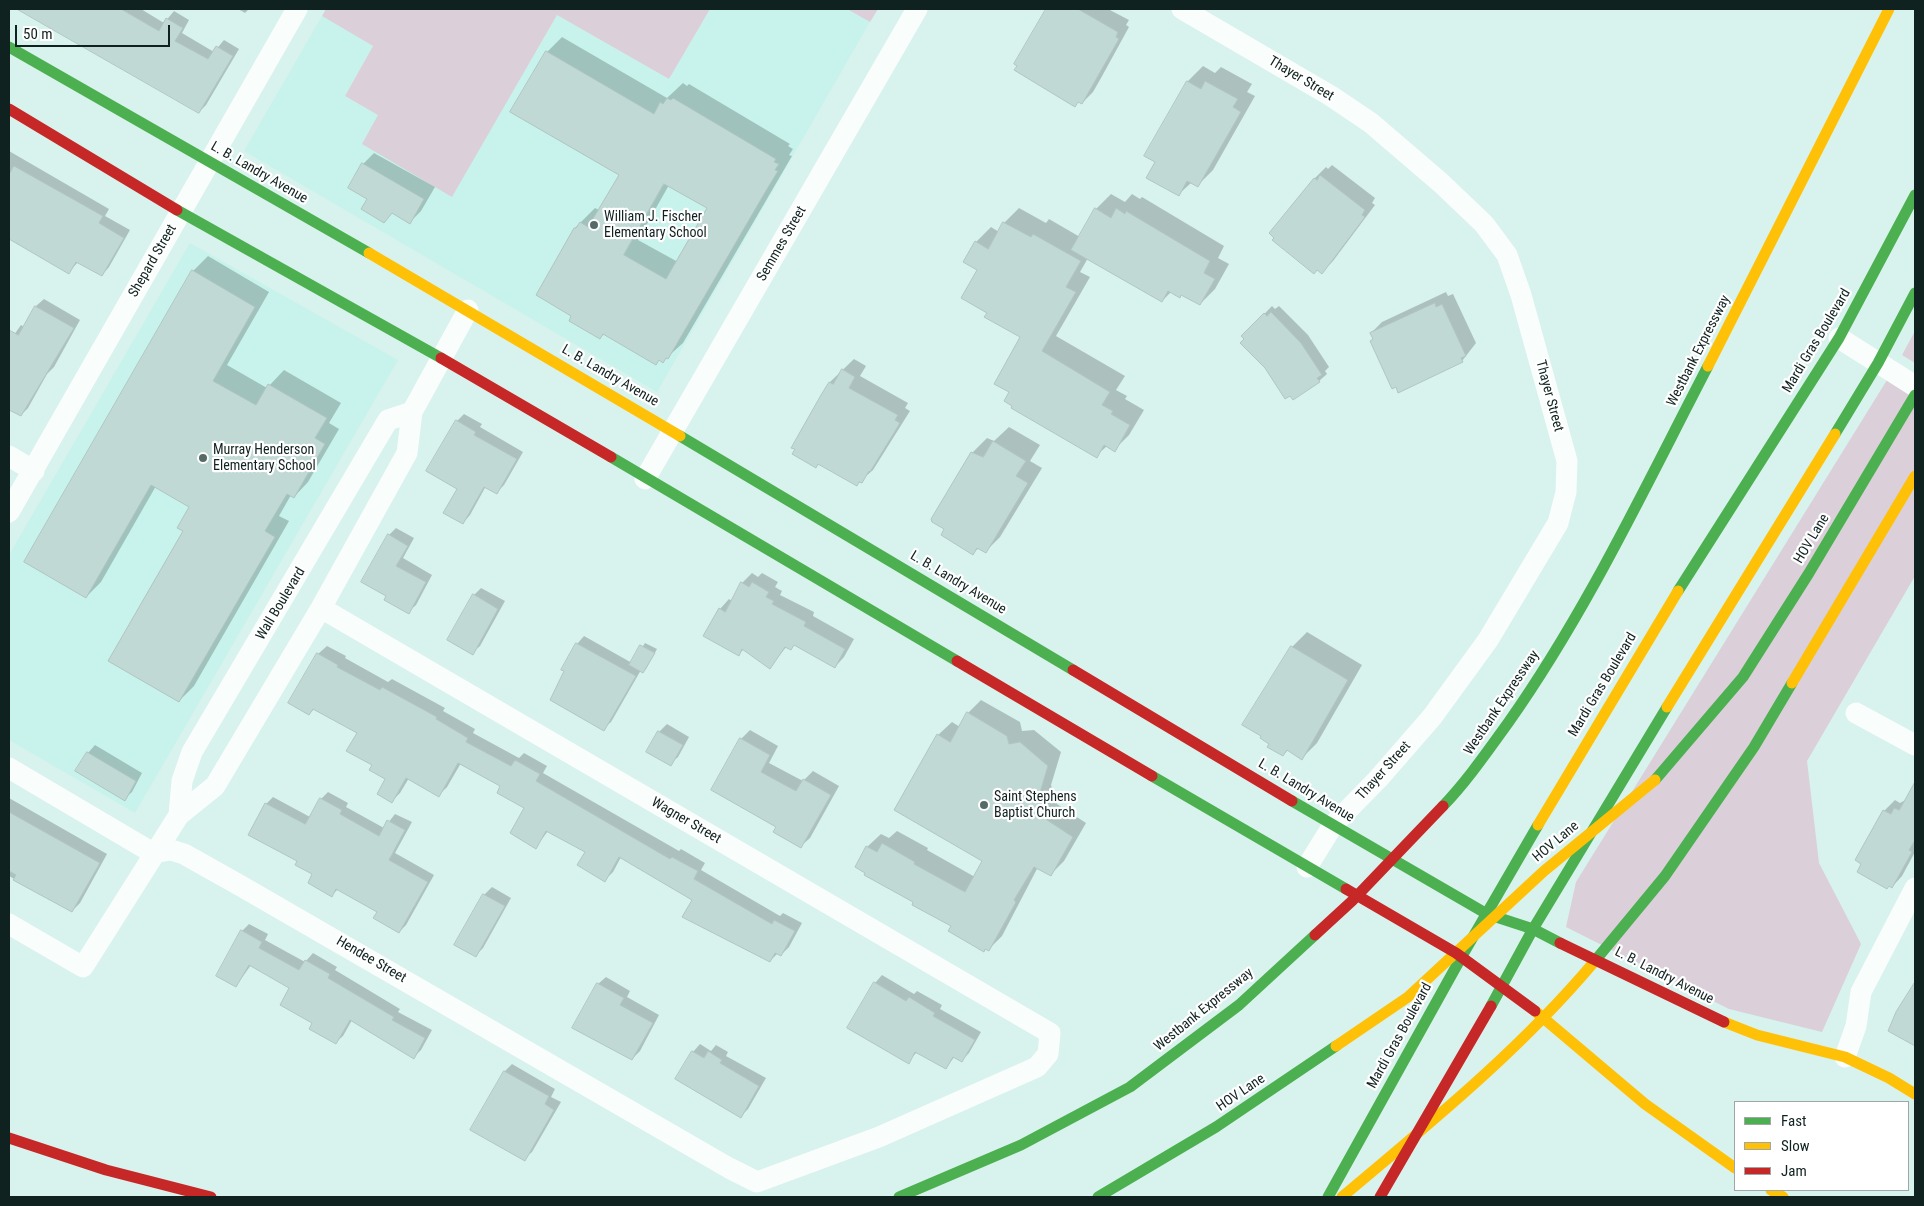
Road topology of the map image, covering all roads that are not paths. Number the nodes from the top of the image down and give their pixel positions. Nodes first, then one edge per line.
1 (297, 9) edge
2 (917, 9) edge
3 (1182, 9) edge
4 (1889, 9) edge
5 (9, 47) edge
6 (9, 108) edge
7 (208, 162) junction
8 (1915, 195) edge
9 (181, 212) junction
10 (1915, 293) edge
11 (468, 310) junction
12 (1839, 338) junction
13 (442, 359) junction
14 (1878, 363) junction
15 (1915, 386) edge
16 (1915, 394) edge
17 (412, 412) junction
18 (674, 431) junction
19 (9, 456) edge
20 (34, 471) junction
21 (1915, 476) edge
22 (646, 479) junction
23 (9, 512) edge
24 (321, 608) junction
25 (1856, 713) dead end
26 (1915, 745) edge
27 (9, 768) edge
28 (179, 815) junction
29 (1334, 825) junction
30 (153, 853) junction
31 (1306, 867) junction
32 (1915, 888) edge
33 (1487, 914) junction
34 (9, 924) edge
35 (1533, 929) junction
36 (1462, 956) junction
37 (1502, 985) junction
38 (1050, 1033) joint
39 (1845, 1058) junction
40 (1915, 1094) edge
41 (9, 1136) edge
42 (1734, 1167) edge
43 (1772, 1191) edge
44 (211, 1197) edge
45 (899, 1197) edge
46 (1098, 1197) edge
47 (1328, 1197) edge
48 (1342, 1197) edge
49 (1380, 1197) edge
50 (1783, 1197) edge

1 - 7 street, Shepard Street
2 - 18 street, Semmes Street
3 - 29 street, Thayer Street
4 - 45 main road, Westbank Expressway
5 - 7 main road, L. B. Landry Avenue
6 - 9 main road
7 - 9 street, Shepard Street
7 - 11 main road, L. B. Landry Avenue
8 - 12 main road, Mardi Gras Boulevard
9 - 13 main road
9 - 20 street, Shepard Street
10 - 14 main road
11 - 13 street, Wall Boulevard
11 - 18 main road, L. B. Landry Avenue
12 - 14 street
12 - 33 main road, Mardi Gras Boulevard
13 - 17 street, Wall Boulevard
13 - 22 main road
14 - 15 street
14 - 35 main road
16 - 46 main road, HOV Lane
17 - 24 street, Wall Boulevard
17 - 28 street, Wall Boulevard
18 - 22 street, Semmes Street
18 - 29 main road, L. B. Landry Avenue
19 - 20 street
20 - 23 street, Shepard Street
21 - 48 main road
22 - 31 main road
24 - 28 street, Wall Boulevard
24 - 38 street, Wagner Street
25 - 26 street
27 - 30 street
28 - 30 street, Wall Boulevard
29 - 31 street, Thayer Street
29 - 33 main road, L. B. Landry Avenue
30 - 34 street, Wall Boulevard
30 - 38 street, Hendee Street
31 - 36 main road
32 - 39 street
33 - 35 main road, L. B. Landry Avenue
33 - 36 main road, Mardi Gras Boulevard
35 - 37 main road
35 - 39 main road, L. B. Landry Avenue
36 - 37 main road
36 - 47 main road, Mardi Gras Boulevard
37 - 42 main road
37 - 49 main road
39 - 40 main road, L. B. Landry Avenue
41 - 44 main road
43 - 50 main road

